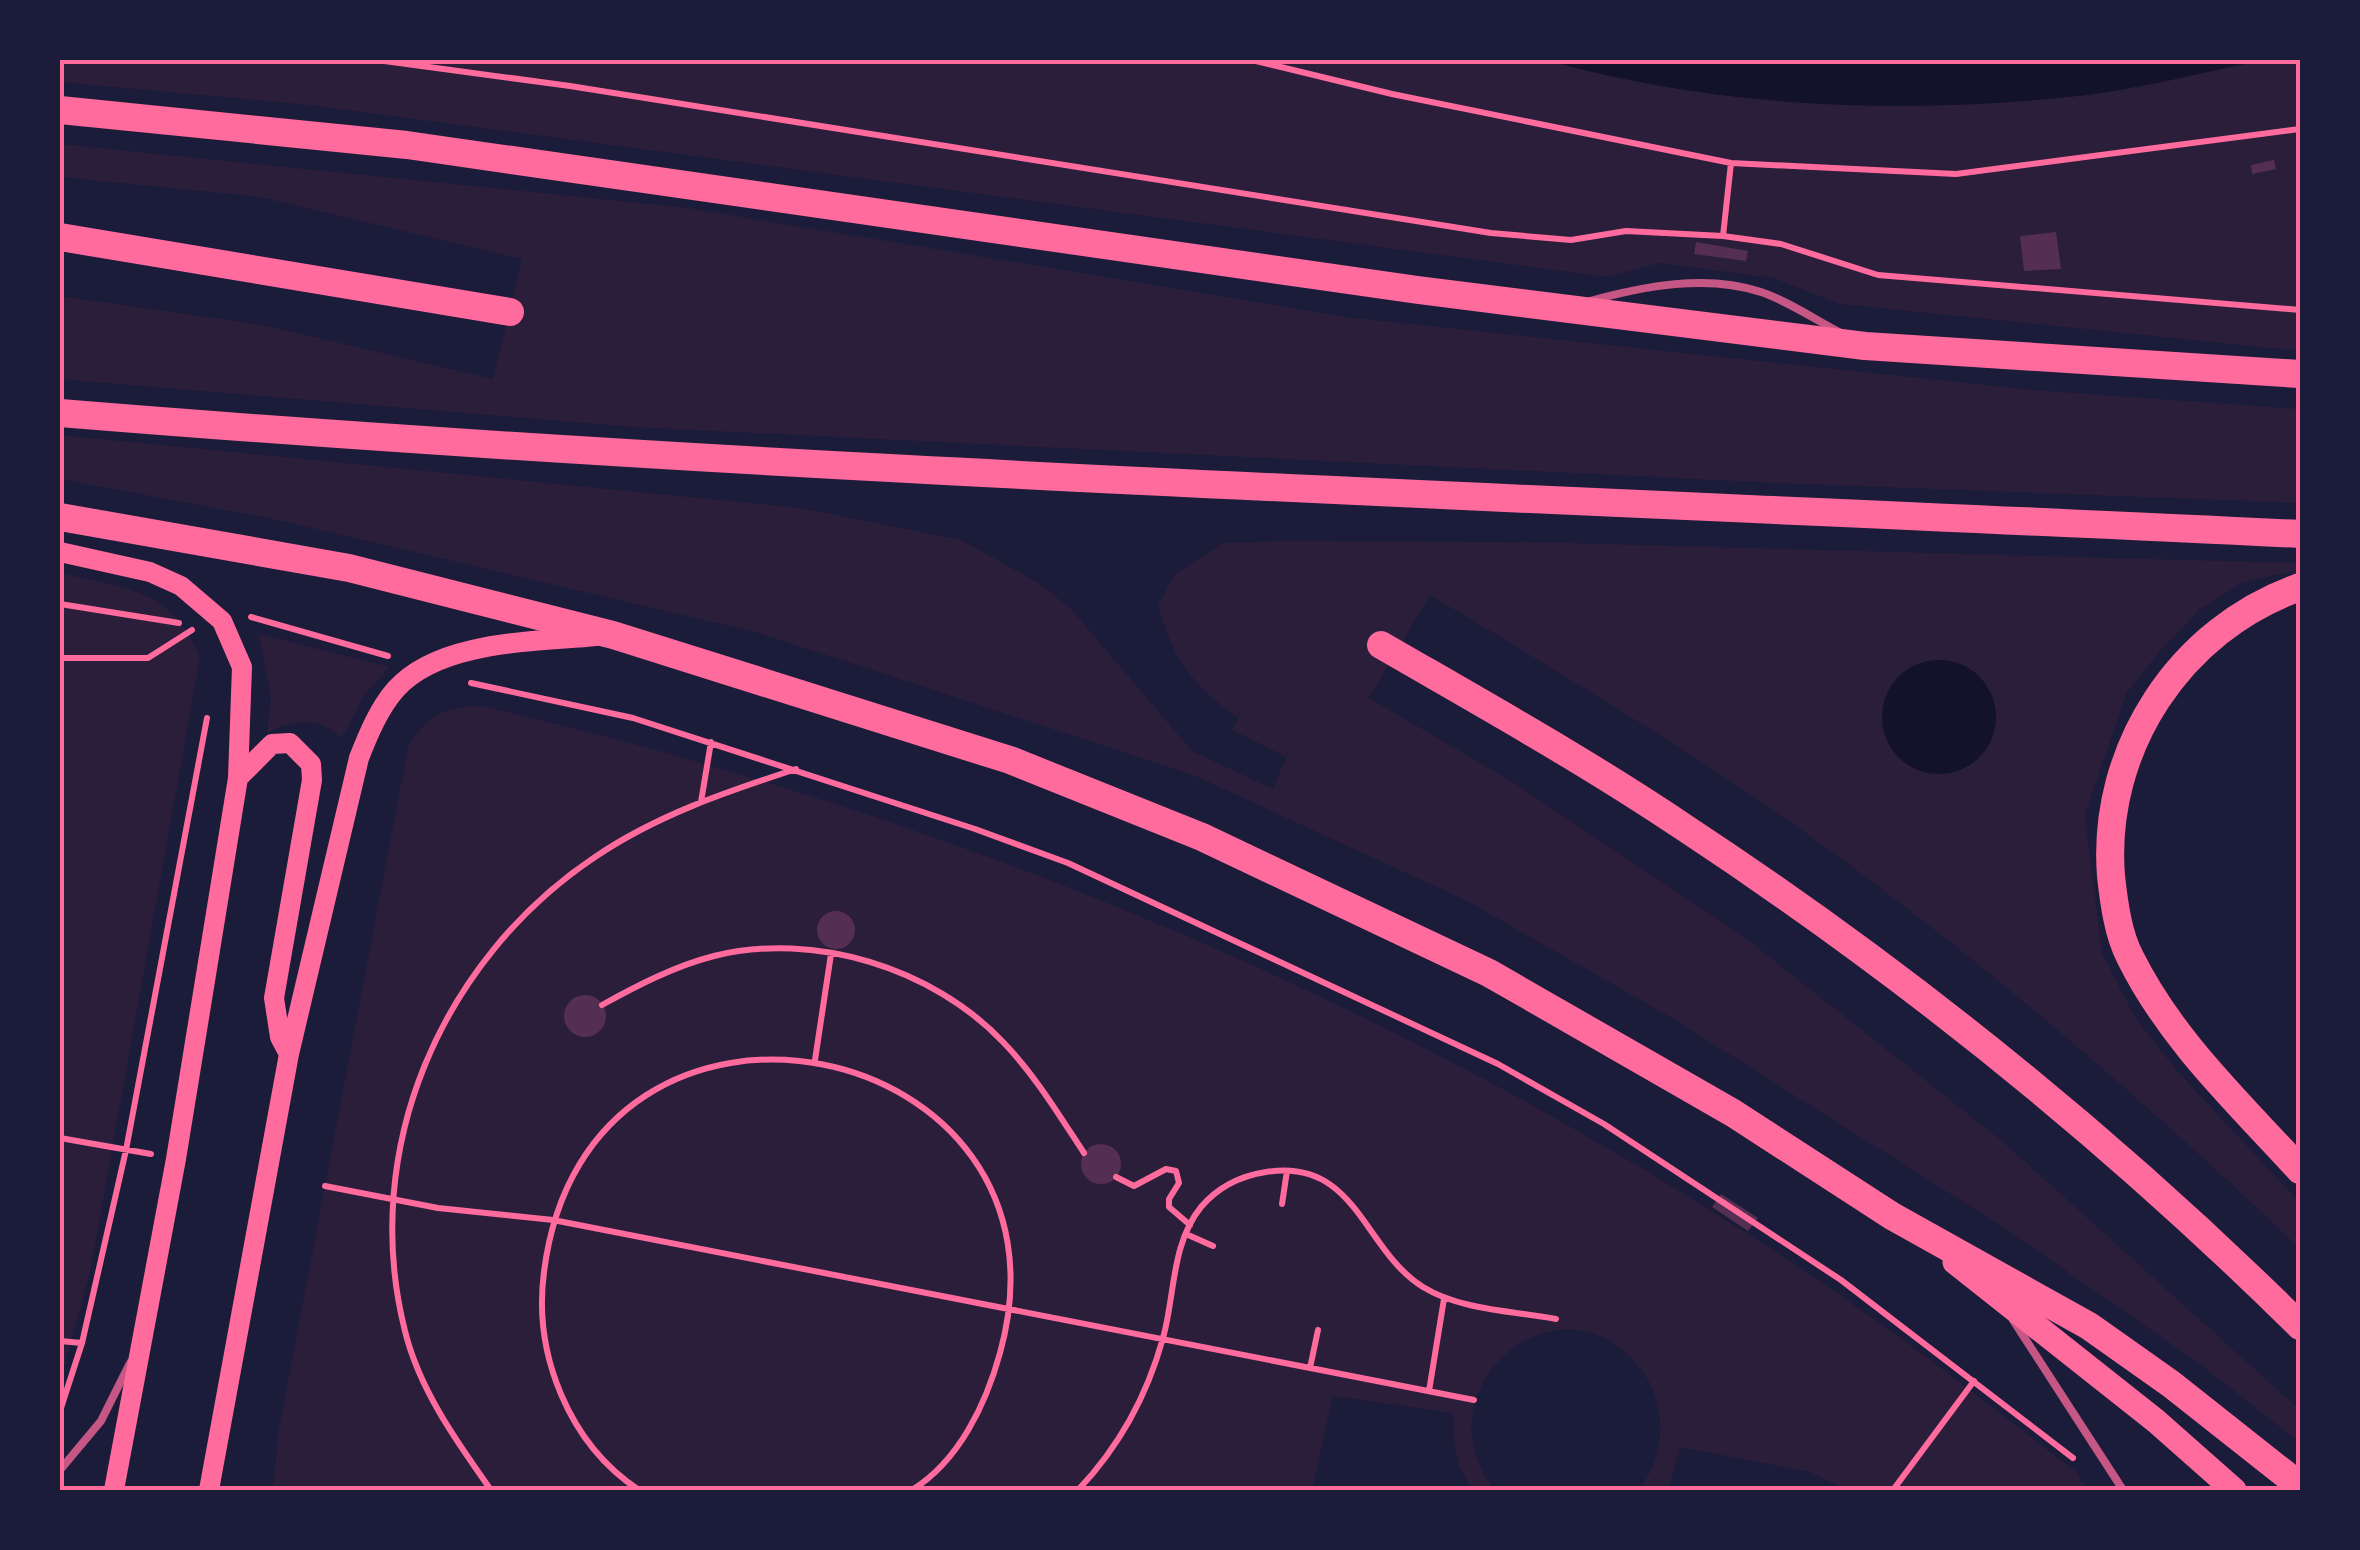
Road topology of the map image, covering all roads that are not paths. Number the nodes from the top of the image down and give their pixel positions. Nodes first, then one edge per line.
1 (60, 110) edge
2 (60, 237) edge
3 (1568, 307) junction
4 (510, 312) dead end
5 (1865, 346) junction
6 (2300, 374) edge
7 (60, 413) edge
8 (60, 517) edge
9 (2300, 534) edge
10 (60, 552) edge
11 (2300, 587) edge
12 (613, 635) junction
13 (1381, 645) dead end
14 (238, 778) junction
15 (289, 1054) junction
16 (2300, 1170) edge
17 (1892, 1216) junction
18 (1994, 1291) junction
19 (2300, 1326) edge
20 (143, 1336) junction
21 (60, 1470) edge
22 (2300, 1486) edge
23 (114, 1490) edge
24 (209, 1490) edge
25 (2123, 1490) edge
26 (2234, 1490) edge

1 - 3 highway
2 - 4 highway
3 - 5 highway
3 - 5 lane
5 - 6 highway
7 - 9 highway
8 - 12 highway
10 - 14 main road
11 - 16 highway
12 - 15 main road
12 - 17 highway
13 - 19 highway
14 - 15 main road
14 - 20 main road
15 - 24 main road
17 - 18 main road
17 - 22 highway
18 - 25 lane
18 - 26 main road
20 - 21 lane
20 - 23 main road

